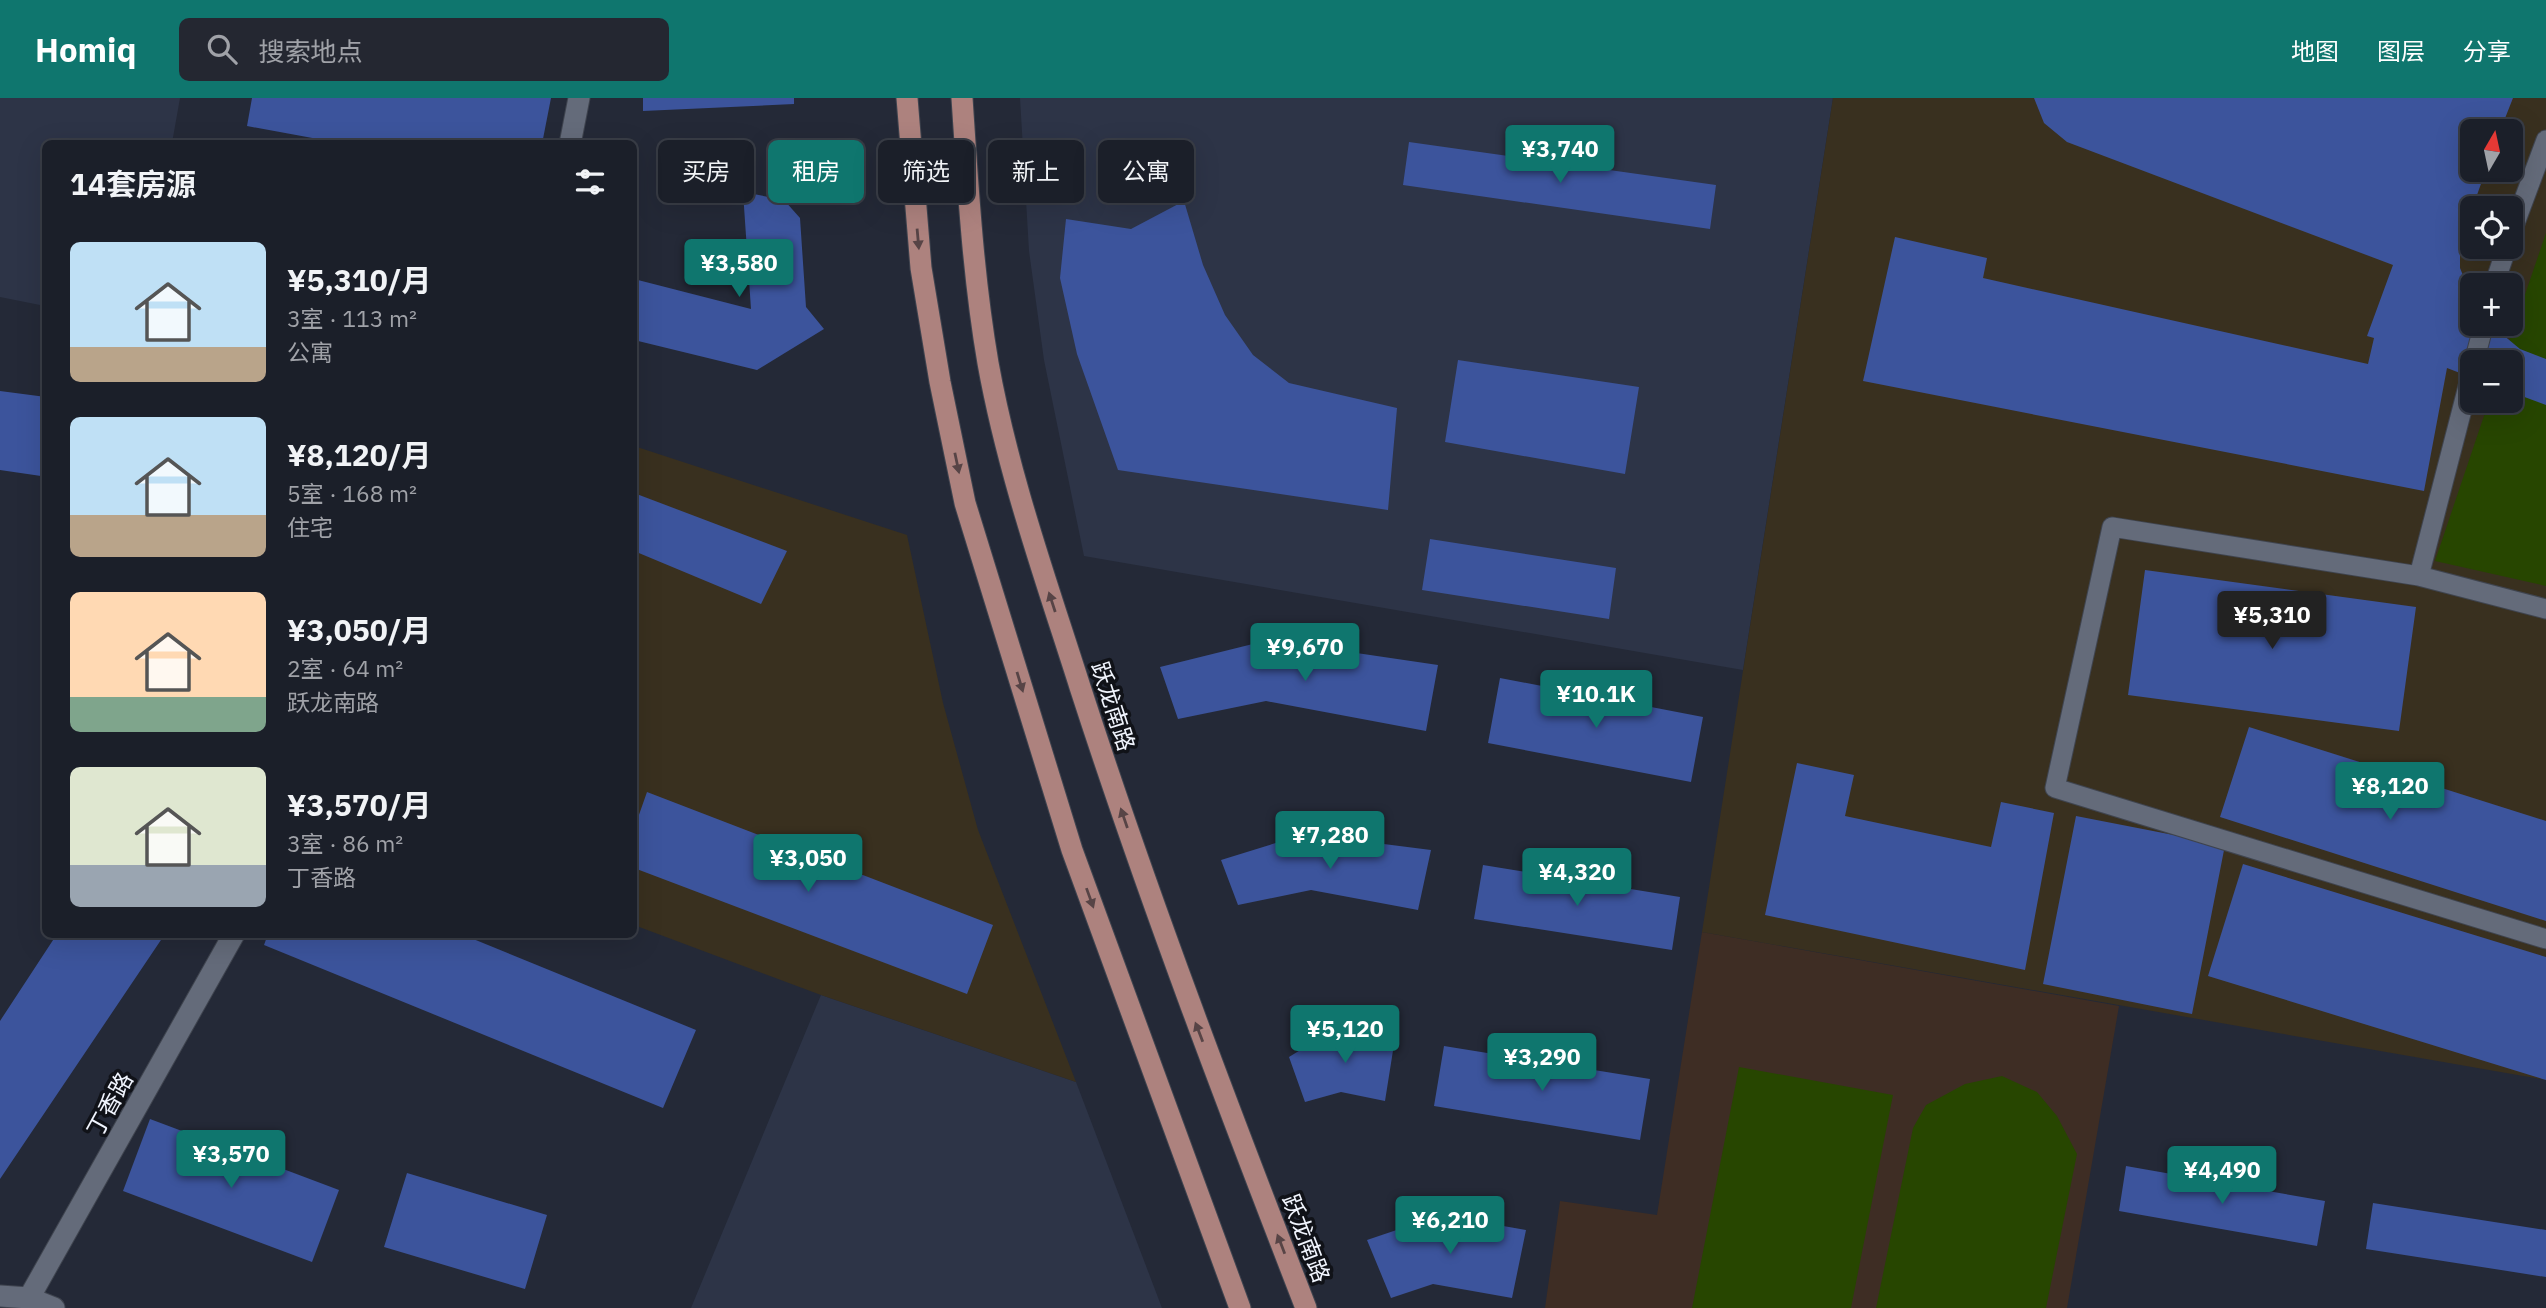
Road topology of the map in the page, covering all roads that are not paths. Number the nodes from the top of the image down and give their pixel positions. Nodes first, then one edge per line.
1 (579, 98) edge
2 (907, 98) edge
3 (962, 98) edge
4 (571, 140) edge
5 (2546, 140) edge
6 (2540, 174) edge
7 (2523, 209) edge
8 (2461, 413) edge
9 (2419, 576) junction
10 (2546, 609) edge
11 (232, 938) edge
12 (2546, 939) edge
13 (0, 1296) edge
14 (29, 1298) junction
15 (54, 1308) edge
16 (1240, 1308) edge
17 (1306, 1308) edge

1 - 4 street
2 -> 16 main road
17 -> 3 main road, 跃龙南路
5 - 6 lane
6 - 7 lane
8 - 9 lane
9 - 10 lane
9 - 12 lane
11 - 14 street, 丁香路
13 - 14 street
14 - 15 street

